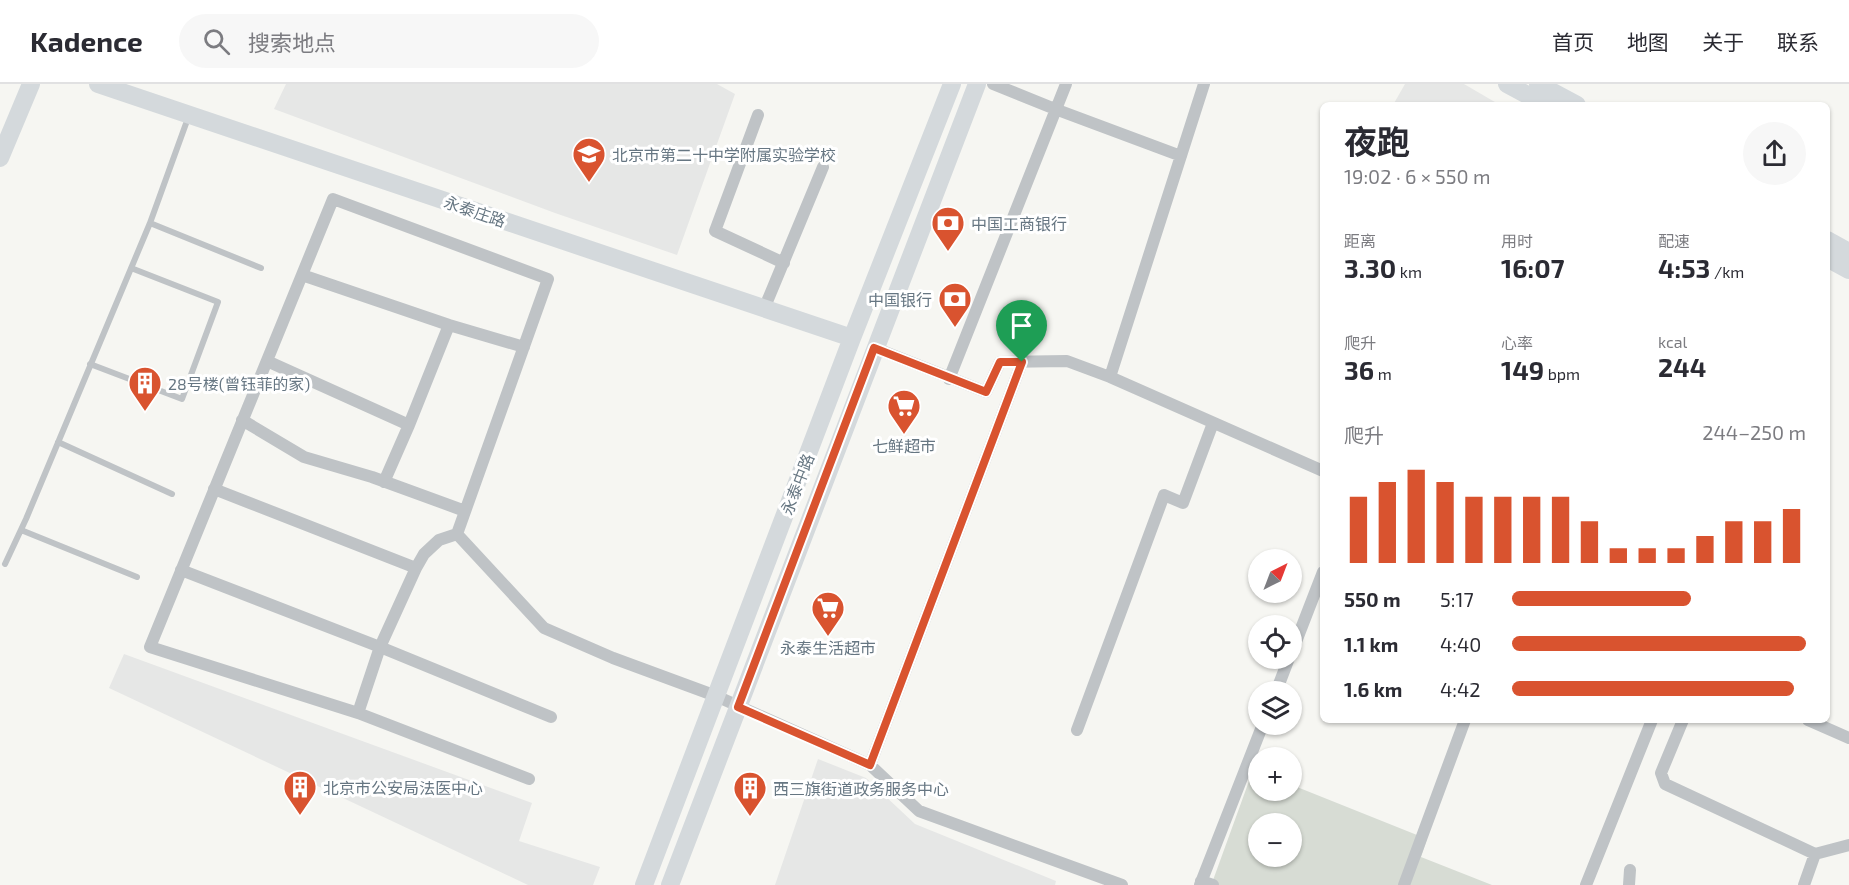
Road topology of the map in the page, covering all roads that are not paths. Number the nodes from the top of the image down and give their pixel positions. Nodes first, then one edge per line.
1 (31, 84) edge
2 (98, 84) edge
3 (952, 84) edge
4 (977, 84) edge
5 (993, 84) edge
6 (1066, 84) edge
7 (1204, 84) edge
8 (1507, 84) edge
9 (1538, 84) edge
10 (1540, 102) edge
11 (1571, 102) edge
12 (1055, 109) junction
13 (190, 115) junction
14 (758, 115) dead end
15 (1180, 156) junction
16 (0, 158) edge
17 (822, 167) dead end
18 (150, 223) junction
19 (1830, 242) edge
20 (1849, 252) edge
21 (1830, 260) edge
22 (784, 263) junction
23 (131, 267) junction
24 (261, 268) dead end
25 (1849, 270) edge
26 (302, 275) junction
27 (764, 309) junction
28 (449, 325) junction
29 (852, 338) junction
30 (524, 348) junction
31 (874, 348) junction
32 (267, 361) junction
33 (1022, 362) junction
34 (90, 364) junction
35 (1110, 377) junction
36 (949, 379) junction
37 (242, 420) junction
38 (1214, 423) junction
39 (409, 425) junction
40 (58, 442) junction
41 (1320, 470) edge
42 (384, 482) junction
43 (214, 489) junction
44 (172, 494) dead end
45 (465, 511) junction
46 (21, 530) junction
47 (457, 534) junction
48 (5, 564) dead end
49 (416, 568) junction
50 (181, 570) junction
51 (137, 577) dead end
52 (1320, 580) edge
53 (1302, 626) edge
54 (380, 647) junction
55 (716, 696) junction
56 (738, 707) junction
57 (358, 713) junction
58 (551, 717) dead end
59 (1464, 723) edge
60 (1651, 723) edge
61 (1682, 723) edge
62 (1815, 723) edge
63 (1077, 730) dead end
64 (1259, 735) edge
65 (1849, 738) edge
66 (870, 765) junction
67 (530, 778) dead end
68 (1849, 845) edge
69 (1815, 854) junction
70 (1630, 870) dead end
71 (1205, 884) edge
72 (644, 885) edge
73 (670, 885) edge
74 (1122, 885) edge
75 (1404, 885) edge
76 (1586, 885) edge
77 (1629, 885) edge
78 (1804, 885) edge

1 - 16 main road
2 - 13 main road, 永泰庄路
3 - 29 main road, 永泰中路
4 - 31 main road, 永泰中路
5 - 12 street
6 - 12 street
7 - 15 street
8 - 10 main road
9 - 11 main road
12 - 15 street
12 - 36 street
13 - 18 lane
13 - 27 main road, 永泰庄路
14 - 22 street
15 - 35 street
17 - 22 street
18 - 23 lane
18 - 24 lane
19 - 20 main road
21 - 25 main road
22 - 27 street
23 - 34 lane
23 - 34 lane
26 - 28 street
26 - 30 street
26 - 32 street
27 - 29 main road, 永泰庄路
28 - 30 street
28 - 39 street
29 - 55 main road, 永泰中路
30 - 45 street
31 - 36 street
31 - 56 main road, 永泰中路
32 - 37 street
32 - 39 street
33 - 35 street
33 - 36 street
33 - 66 street
34 - 40 lane
35 - 38 street
37 - 42 street
37 - 43 street
38 - 41 street
38 - 63 street
39 - 42 street
40 - 44 lane
40 - 46 lane
42 - 45 street
43 - 49 street
43 - 50 street
45 - 47 street
46 - 48 lane
46 - 51 lane
47 - 49 street
47 - 55 street
49 - 54 street
50 - 54 street
50 - 57 street
52 - 53 street
54 - 57 street
54 - 58 street
55 - 56 street
55 - 72 main road, 永泰中路
56 - 66 street
56 - 73 main road, 永泰中路
57 - 67 street
59 - 75 street
60 - 76 street
61 - 69 street
62 - 65 street
64 - 71 street
66 - 74 street
68 - 69 street
69 - 78 street
70 - 77 street

